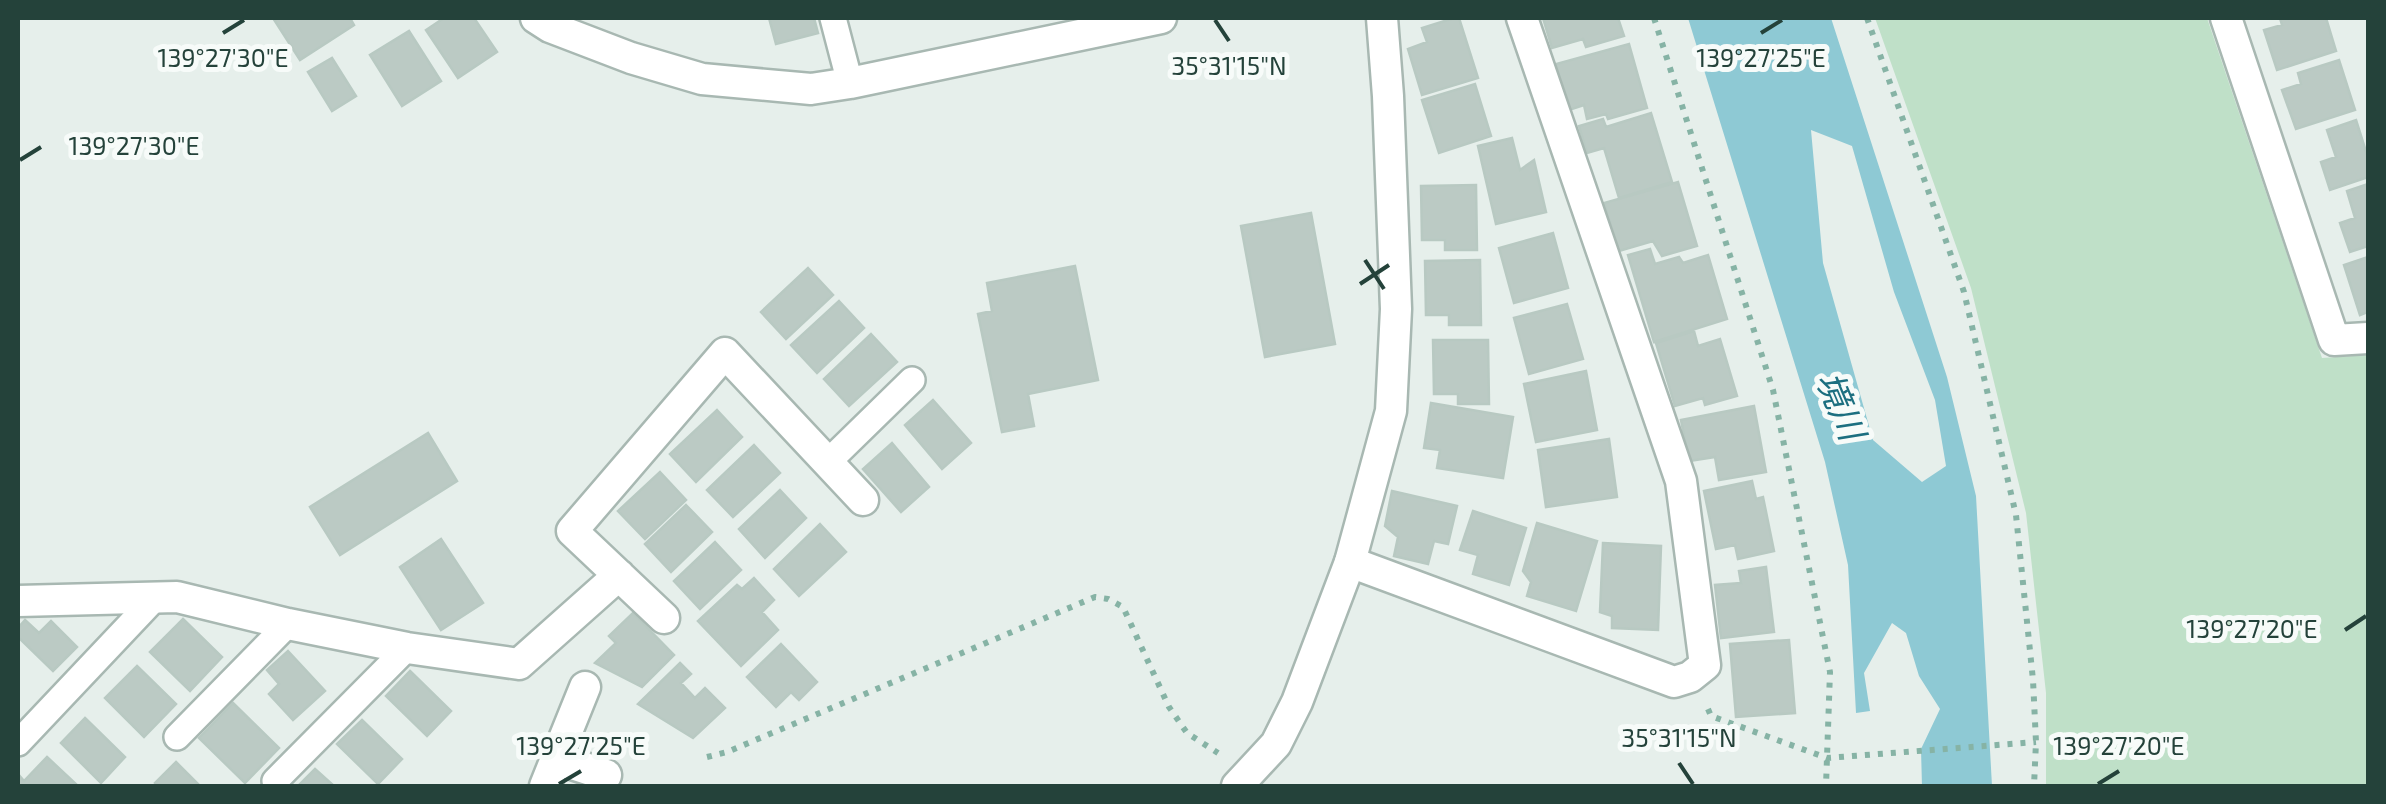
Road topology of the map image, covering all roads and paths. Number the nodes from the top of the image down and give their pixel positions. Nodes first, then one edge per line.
1 (536, 18) edge
2 (833, 18) edge
3 (1385, 18) edge
4 (1522, 18) edge
5 (1654, 18) edge
6 (1867, 18) edge
7 (2226, 18) edge
8 (1141, 20) edge
9 (850, 83) junction
10 (2368, 338) edge
11 (912, 380) dead end
12 (828, 462) junction
13 (864, 500) dead end
14 (1350, 562) junction
15 (619, 574) junction
16 (156, 597) junction
17 (18, 601) edge
18 (664, 618) dead end
19 (288, 624) junction
20 (407, 648) junction
21 (1690, 677) junction
22 (585, 688) dead end
23 (177, 737) dead end
24 (2036, 742) junction
25 (18, 743) edge
26 (706, 757) dead end
27 (1826, 758) junction
28 (551, 773) edge
29 (606, 776) dead end
30 (1244, 780) edge
31 (275, 781) dead end
32 (1826, 786) edge
33 (2034, 786) edge

1 - 9 street
2 - 9 lane
3 - 14 street
4 - 21 street
5 - 27 path
6 - 24 path
7 - 10 street
8 - 9 street
11 - 12 lane
12 - 13 street
12 - 15 street
14 - 21 street
14 - 30 street
15 - 18 street
15 - 20 street
16 - 17 street
16 - 19 street
16 - 25 lane
19 - 20 street
19 - 23 lane
20 - 31 lane
21 - 27 path
22 - 28 street
24 - 27 path
24 - 33 path
26 - 30 path
27 - 32 path
28 - 29 street

